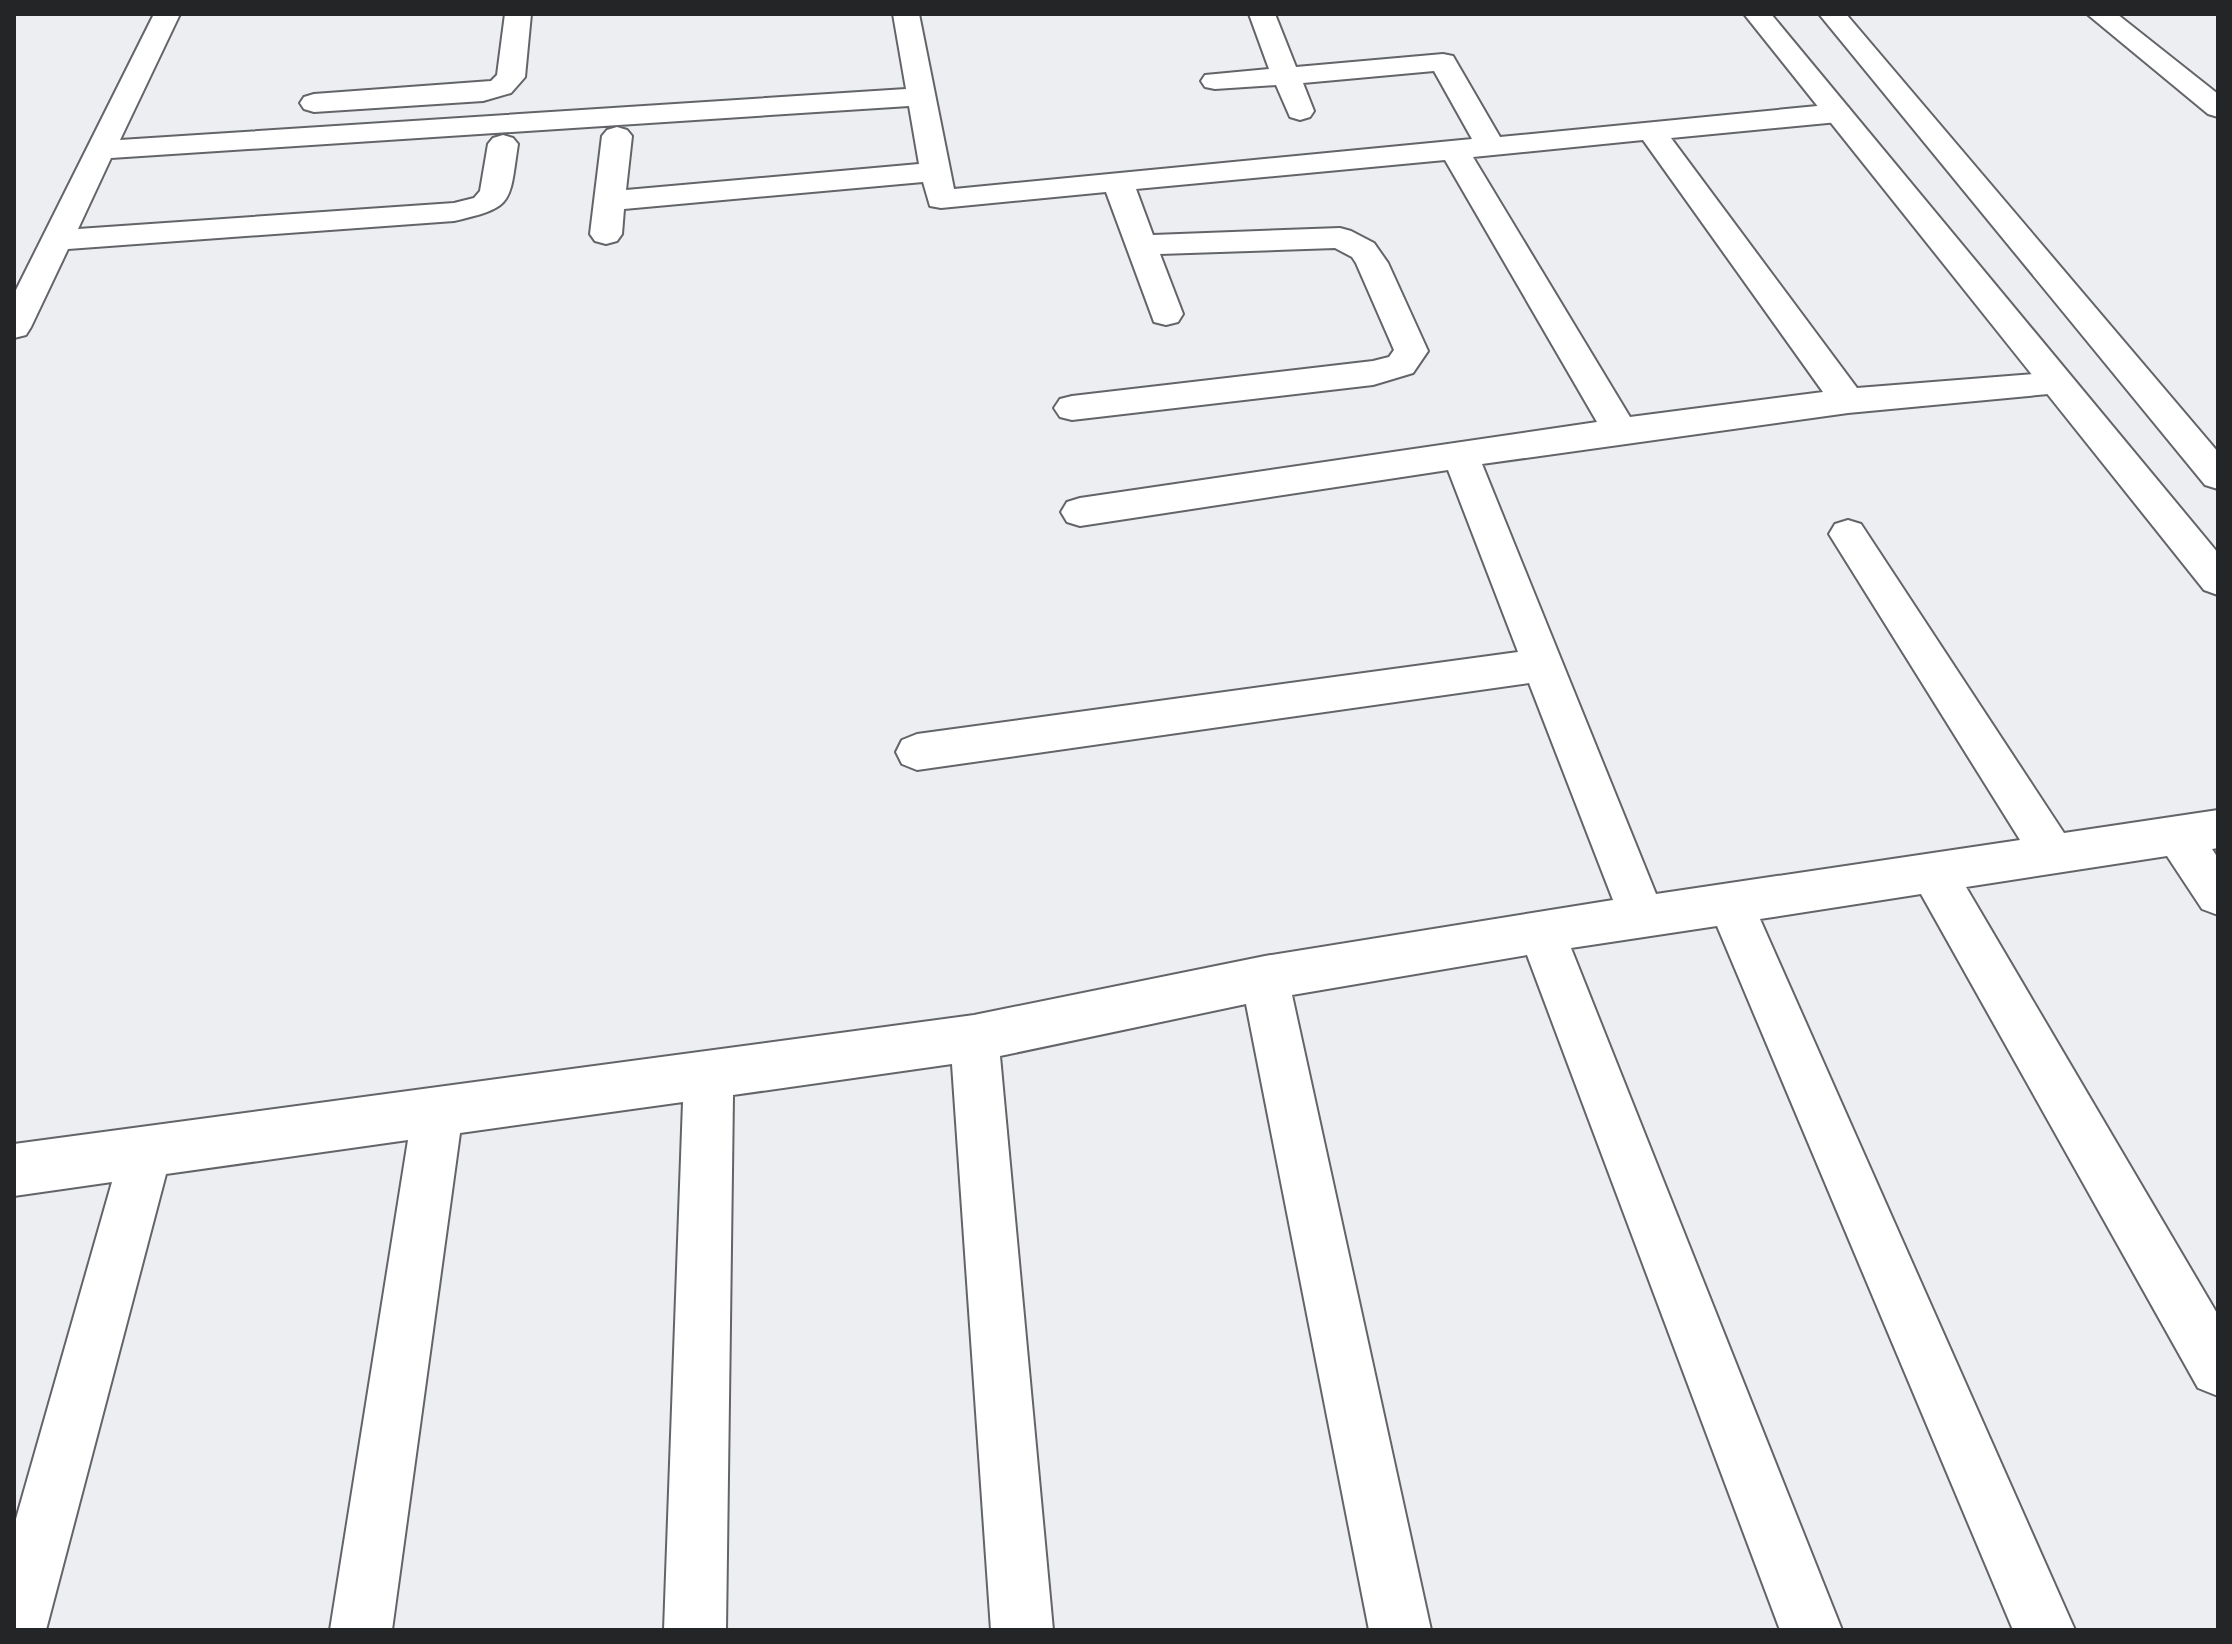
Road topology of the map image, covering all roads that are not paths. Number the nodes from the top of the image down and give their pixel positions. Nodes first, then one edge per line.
1 (167, 14) edge
2 (518, 14) edge
3 (906, 14) edge
4 (1262, 14) edge
5 (1757, 14) edge
6 (1832, 14) edge
7 (2100, 14) edge
8 (1286, 76) junction
9 (1215, 81) dead end
10 (2211, 96) edge
11 (922, 97) junction
12 (314, 103) dead end
13 (1300, 111) dead end
14 (1838, 113) junction
15 (1651, 131) junction
16 (617, 136) dead end
17 (503, 144) dead end
18 (1491, 147) junction
19 (101, 150) junction
20 (1454, 150) junction
21 (936, 172) junction
22 (1118, 183) junction
23 (610, 201) junction
24 (606, 234) dead end
25 (57, 240) junction
26 (1141, 245) junction
27 (1166, 314) dead end
28 (14, 327) edge
29 (2058, 384) junction
30 (1848, 401) junction
31 (1072, 408) dead end
32 (1620, 431) junction
33 (1460, 455) junction
34 (2218, 476) edge
35 (1080, 512) dead end
36 (1848, 534) dead end
37 (2218, 580) edge
38 (1543, 665) junction
39 (917, 752) dead end
40 (2197, 831) edge
41 (2052, 852) junction
42 (1932, 871) junction
43 (2218, 895) edge
44 (1730, 902) junction
45 (1642, 916) junction
46 (1541, 932) junction
47 (1265, 978) junction
48 (974, 1038) junction
49 (709, 1074) junction
50 (438, 1112) junction
51 (146, 1152) junction
52 (14, 1170) edge
53 (2218, 1368) edge
54 (15, 1630) edge
55 (361, 1630) edge
56 (695, 1630) edge
57 (1022, 1630) edge
58 (1400, 1630) edge
59 (1811, 1630) edge
60 (2044, 1630) edge

1 - 19 street
2 - 12 street
3 - 11 street
4 - 8 street
5 - 14 street
6 - 34 street
7 - 10 street
8 - 9 street
8 - 13 street
8 - 18 street
11 - 19 street
11 - 21 street
14 - 15 street
14 - 29 street
15 - 18 street
15 - 30 street
16 - 23 street
17 - 25 street
18 - 20 street
19 - 25 street
20 - 22 street
20 - 32 street
21 - 22 street
21 - 23 street
22 - 26 street
23 - 24 street
25 - 28 street
26 - 27 street
26 - 31 street
29 - 30 street
29 - 37 street
30 - 32 street
32 - 33 street
33 - 35 street
33 - 38 street
36 - 41 street
38 - 39 street
38 - 45 street
40 - 41 street
40 - 43 street
41 - 42 street
42 - 44 street
42 - 53 street
44 - 45 street
44 - 60 street
45 - 46 street
46 - 47 street
46 - 59 street
47 - 48 street
47 - 58 street
48 - 49 street
48 - 57 street
49 - 50 street
49 - 56 street
50 - 51 street
50 - 55 street
51 - 52 street
51 - 54 street

